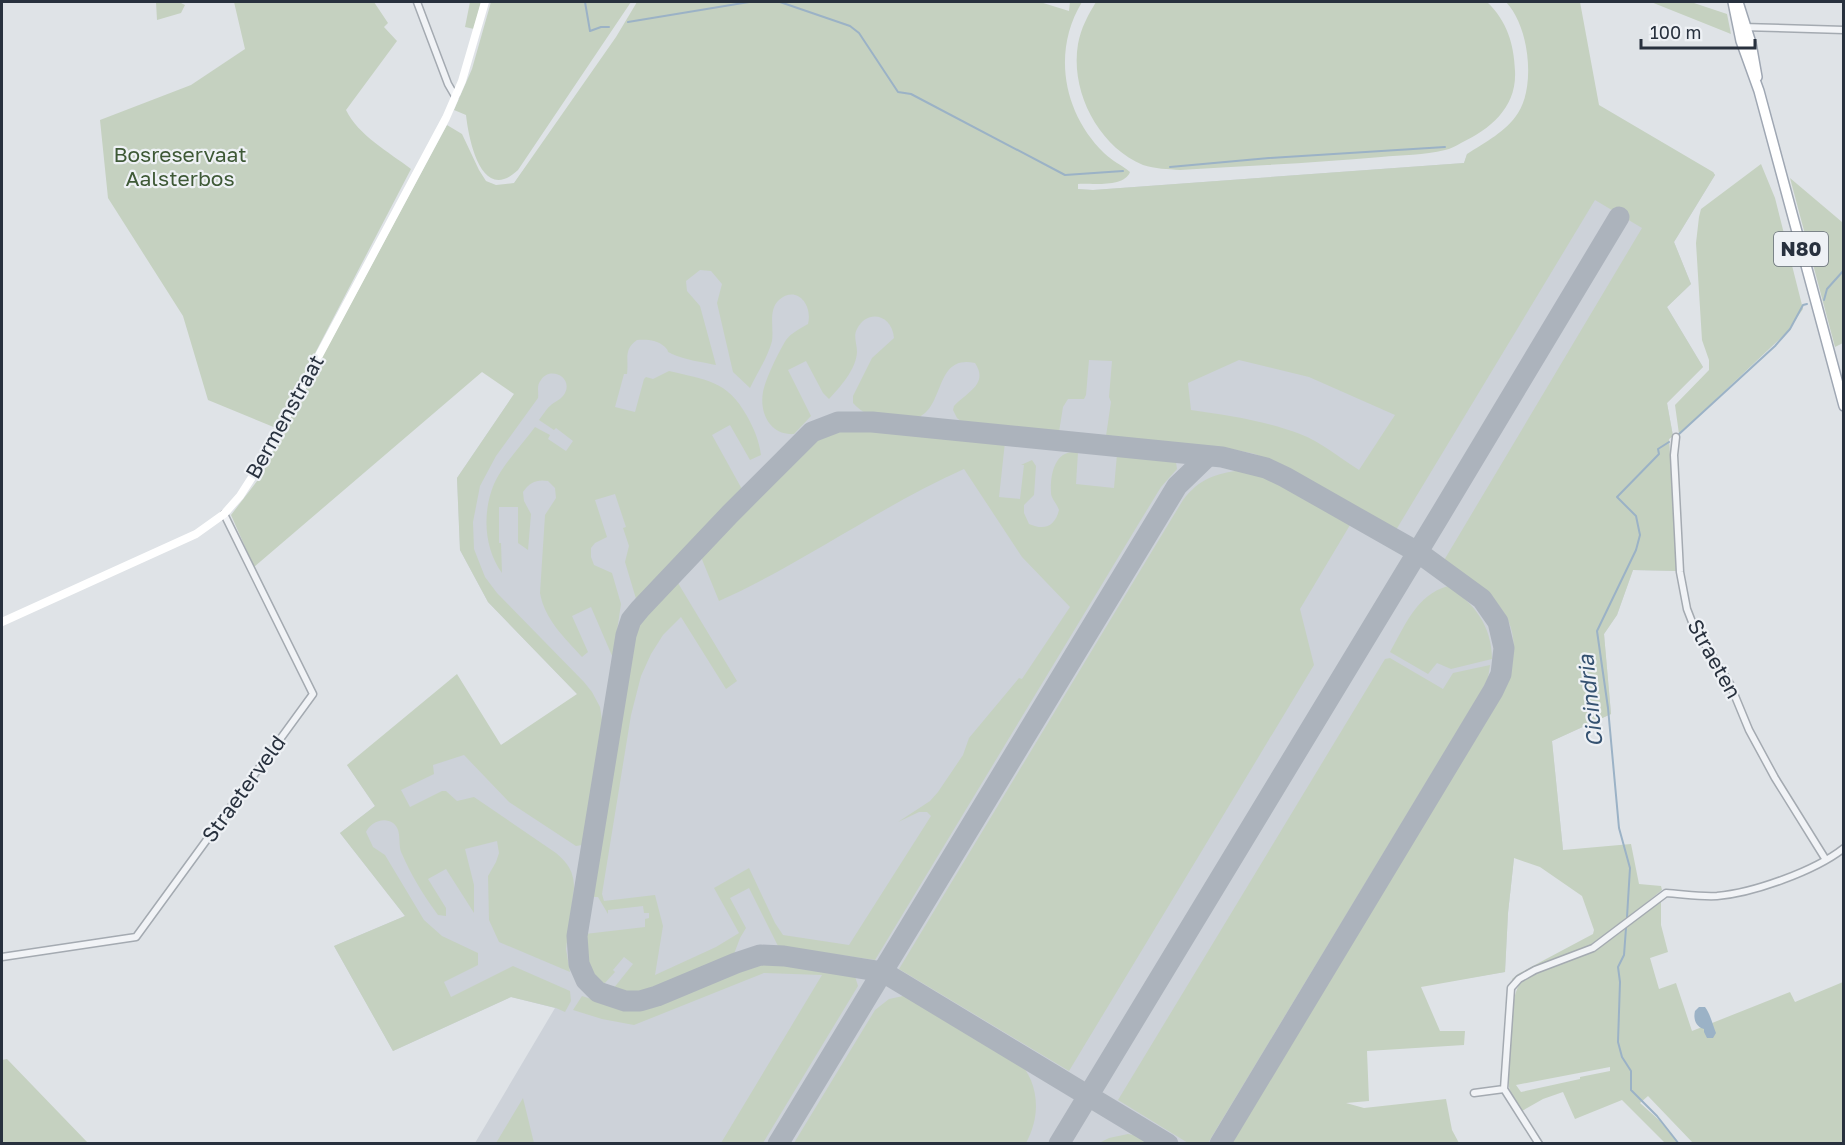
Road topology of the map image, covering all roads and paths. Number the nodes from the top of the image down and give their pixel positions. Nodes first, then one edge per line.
1 (417, 2) edge
2 (485, 2) edge
3 (1735, 6) edge
4 (1742, 27) junction
5 (1844, 30) edge
6 (455, 96) junction
7 (1844, 406) edge
8 (1676, 437) dead end
9 (224, 514) junction
10 (2, 622) edge
11 (1844, 848) edge
12 (1826, 860) junction
13 (2, 957) edge
14 (1504, 1089) junction
15 (1474, 1093) dead end
16 (1539, 1143) edge

1 - 6 street
2 - 6 street, Bermenstraat
3 - 4 main road, N80
4 - 5 street
4 - 7 main road, N80
6 - 9 street, Bermenstraat
8 - 12 street, Straeten
9 - 10 street, Bermenstraat
9 - 13 street, Straeterveld
11 - 12 street
12 - 14 street
14 - 15 street
14 - 16 street

